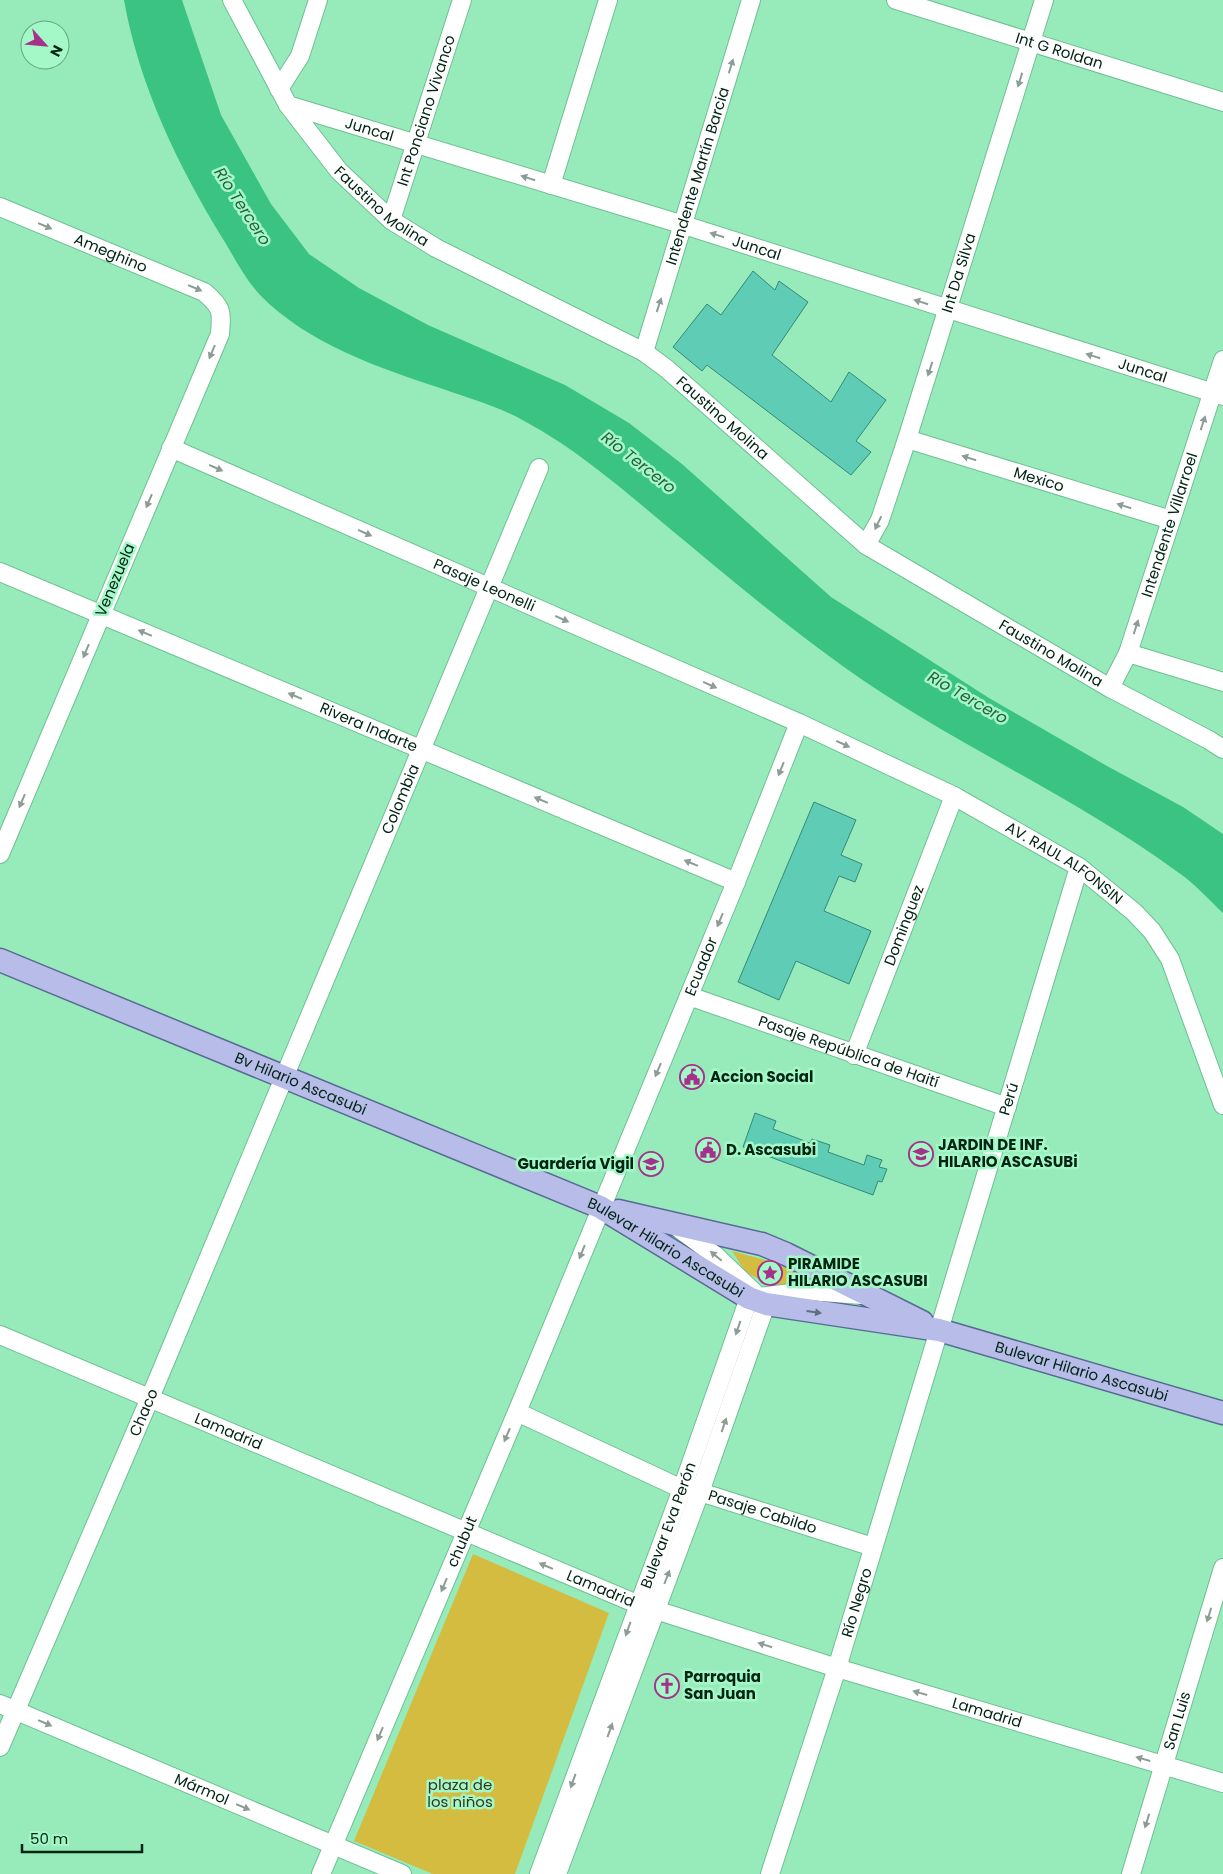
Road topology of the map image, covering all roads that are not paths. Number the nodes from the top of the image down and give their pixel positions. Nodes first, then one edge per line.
1 (220, 0) edge
2 (232, 0) edge
3 (318, 0) edge
4 (462, 0) edge
5 (608, 0) edge
6 (751, 0) edge
7 (896, 0) edge
8 (1044, 0) edge
9 (1031, 43) junction
10 (259, 54) junction
11 (279, 89) junction
12 (1223, 102) edge
13 (288, 105) junction
14 (416, 144) junction
15 (551, 185) junction
16 (0, 207) edge
17 (391, 220) junction
18 (684, 225) junction
19 (219, 305) joint
20 (949, 310) junction
21 (644, 352) junction
22 (1223, 360) edge
23 (1218, 395) edge
24 (907, 440) junction
25 (171, 448) junction
26 (539, 468) dead end
27 (1171, 520) junction
28 (866, 545) junction
29 (0, 572) edge
30 (489, 587) junction
31 (101, 615) junction
32 (1128, 654) junction
33 (1223, 682) edge
34 (1110, 688) junction
35 (799, 724) junction
36 (421, 749) junction
37 (1223, 750) edge
38 (954, 796) junction
39 (0, 854) edge
40 (1079, 867) junction
41 (736, 882) junction
42 (0, 960) edge
43 (689, 996) junction
44 (854, 1055) junction
45 (283, 1076) junction
46 (1223, 1105) edge
47 (1008, 1108) junction
48 (600, 1207) junction
49 (672, 1224) junction
50 (870, 1295) junction
51 (758, 1300) junction
52 (939, 1330) junction
53 (0, 1335) edge
54 (150, 1398) junction
55 (517, 1412) junction
56 (1223, 1413) edge
57 (682, 1489) junction
58 (700, 1492) junction
59 (466, 1533) junction
60 (873, 1546) junction
61 (1223, 1568) edge
62 (637, 1604) junction
63 (655, 1609) junction
64 (837, 1668) junction
65 (8, 1707) edge
66 (0, 1747) edge
67 (1164, 1765) junction
68 (1223, 1783) edge
69 (334, 1845) junction
70 (321, 1874) edge
71 (402, 1874) edge
72 (539, 1874) edge
73 (557, 1874) edge
74 (770, 1874) edge
75 (1131, 1874) edge

1 - 10 street, Faustino Molina
2 - 10 street, Faustino Molina
3 - 11 street
4 - 14 street, Int Ponciano Vivanco
5 - 15 street
18 -> 6 street, Intendente Martín Barcia
7 - 9 street, Int G Roldan
8 - 9 street, Int Da Silva
9 - 12 street, Int G Roldan
9 -> 20 street, Int Da Silva
10 - 11 street, Faustino Molina
11 - 13 street, Faustino Molina
13 - 14 street, Juncal
13 - 17 street, Faustino Molina
15 -> 14 street, Juncal
14 - 17 street, Int Ponciano Vivanco
15 - 18 street, Juncal
16 -> 19 street, Ameghino
17 - 21 street, Faustino Molina
20 -> 18 street, Juncal
21 -> 18 street, Intendente Martín Barcia
19 -> 25 street, Venezuela
23 -> 20 street, Juncal
20 -> 24 street, Int Da Silva
21 - 28 street, Faustino Molina
22 - 23 street, Intendente Villarroel
27 -> 23 street, Intendente Villarroel
27 -> 24 street, Mexico
24 -> 28 street, Int Da Silva
25 -> 30 street, Pasaje Leonelli
25 -> 31 street, Venezuela
26 - 30 street, Colombia
32 -> 27 street, Intendente Villarroel
28 - 34 street, Faustino Molina
29 - 31 street, Rivera Indarte
30 -> 35 street, Pasaje Leonelli
30 - 36 street, Colombia
36 -> 31 street, Rivera Indarte
31 -> 39 street, Venezuela
32 - 33 street
32 - 34 street, Intendente Villarroel
34 - 37 street, Faustino Molina
35 -> 38 street, AV. RAUL ALFONSIN
35 -> 41 street, Ecuador
41 -> 36 street, Rivera Indarte
36 - 45 street, Colombia
38 - 40 street, AV. RAUL ALFONSIN
38 - 44 street, Dominguez
40 - 46 street, AV. RAUL ALFONSIN
40 - 47 street, Perú
41 -> 43 street, Ecuador
42 - 45 main road, Bv Hilario Ascasubi
43 - 44 street, Pasaje República de Haití
43 -> 48 street, Ecuador
44 - 47 street, Pasaje República de Haití
45 - 48 main road, Bv Hilario Ascasubi
45 - 54 street, Chaco
47 - 52 street, Perú
48 - 49 main road, Bulevar Hilario Ascasubi
48 - 51 main road, Bulevar Hilario Ascasubi
48 -> 55 street, chubut
49 - 50 main road, Bulevar Hilario Ascasubi
51 -> 49 street
50 - 51 street
50 - 52 main road, Bulevar Hilario Ascasubi
51 -> 52 main road, Bulevar Hilario Ascasubi
51 -> 57 street, Bulevar Eva Perón
58 -> 51 street, Bulevar Eva Perón
52 - 56 main road, Bulevar Hilario Ascasubi
52 - 60 street, Río Negro
53 - 54 street, Lamadrid
54 - 59 street, Lamadrid
54 - 65 street, Chaco
55 - 57 street, Pasaje Cabildo
55 -> 59 street, chubut
57 - 58 street, Pasaje Cabildo
57 - 62 street, Bulevar Eva Perón
58 - 60 street, Pasaje Cabildo
63 -> 58 street, Bulevar Eva Perón
62 -> 59 street, Lamadrid
59 -> 69 street, chubut
60 - 64 street, Río Negro
61 -> 67 street, San Luis
62 - 63 street, Lamadrid
62 -> 72 street, Bulevar Eva Perón
64 -> 63 street, Lamadrid
73 -> 63 street, Bulevar Eva Perón
67 -> 64 street, Lamadrid
64 - 74 street, Río Negro
65 - 66 street, Chaco
65 -> 69 street, Mármol
67 - 68 street, Lamadrid
67 -> 75 street, San Luis
69 - 70 street, chubut
69 - 71 street, Mármol

